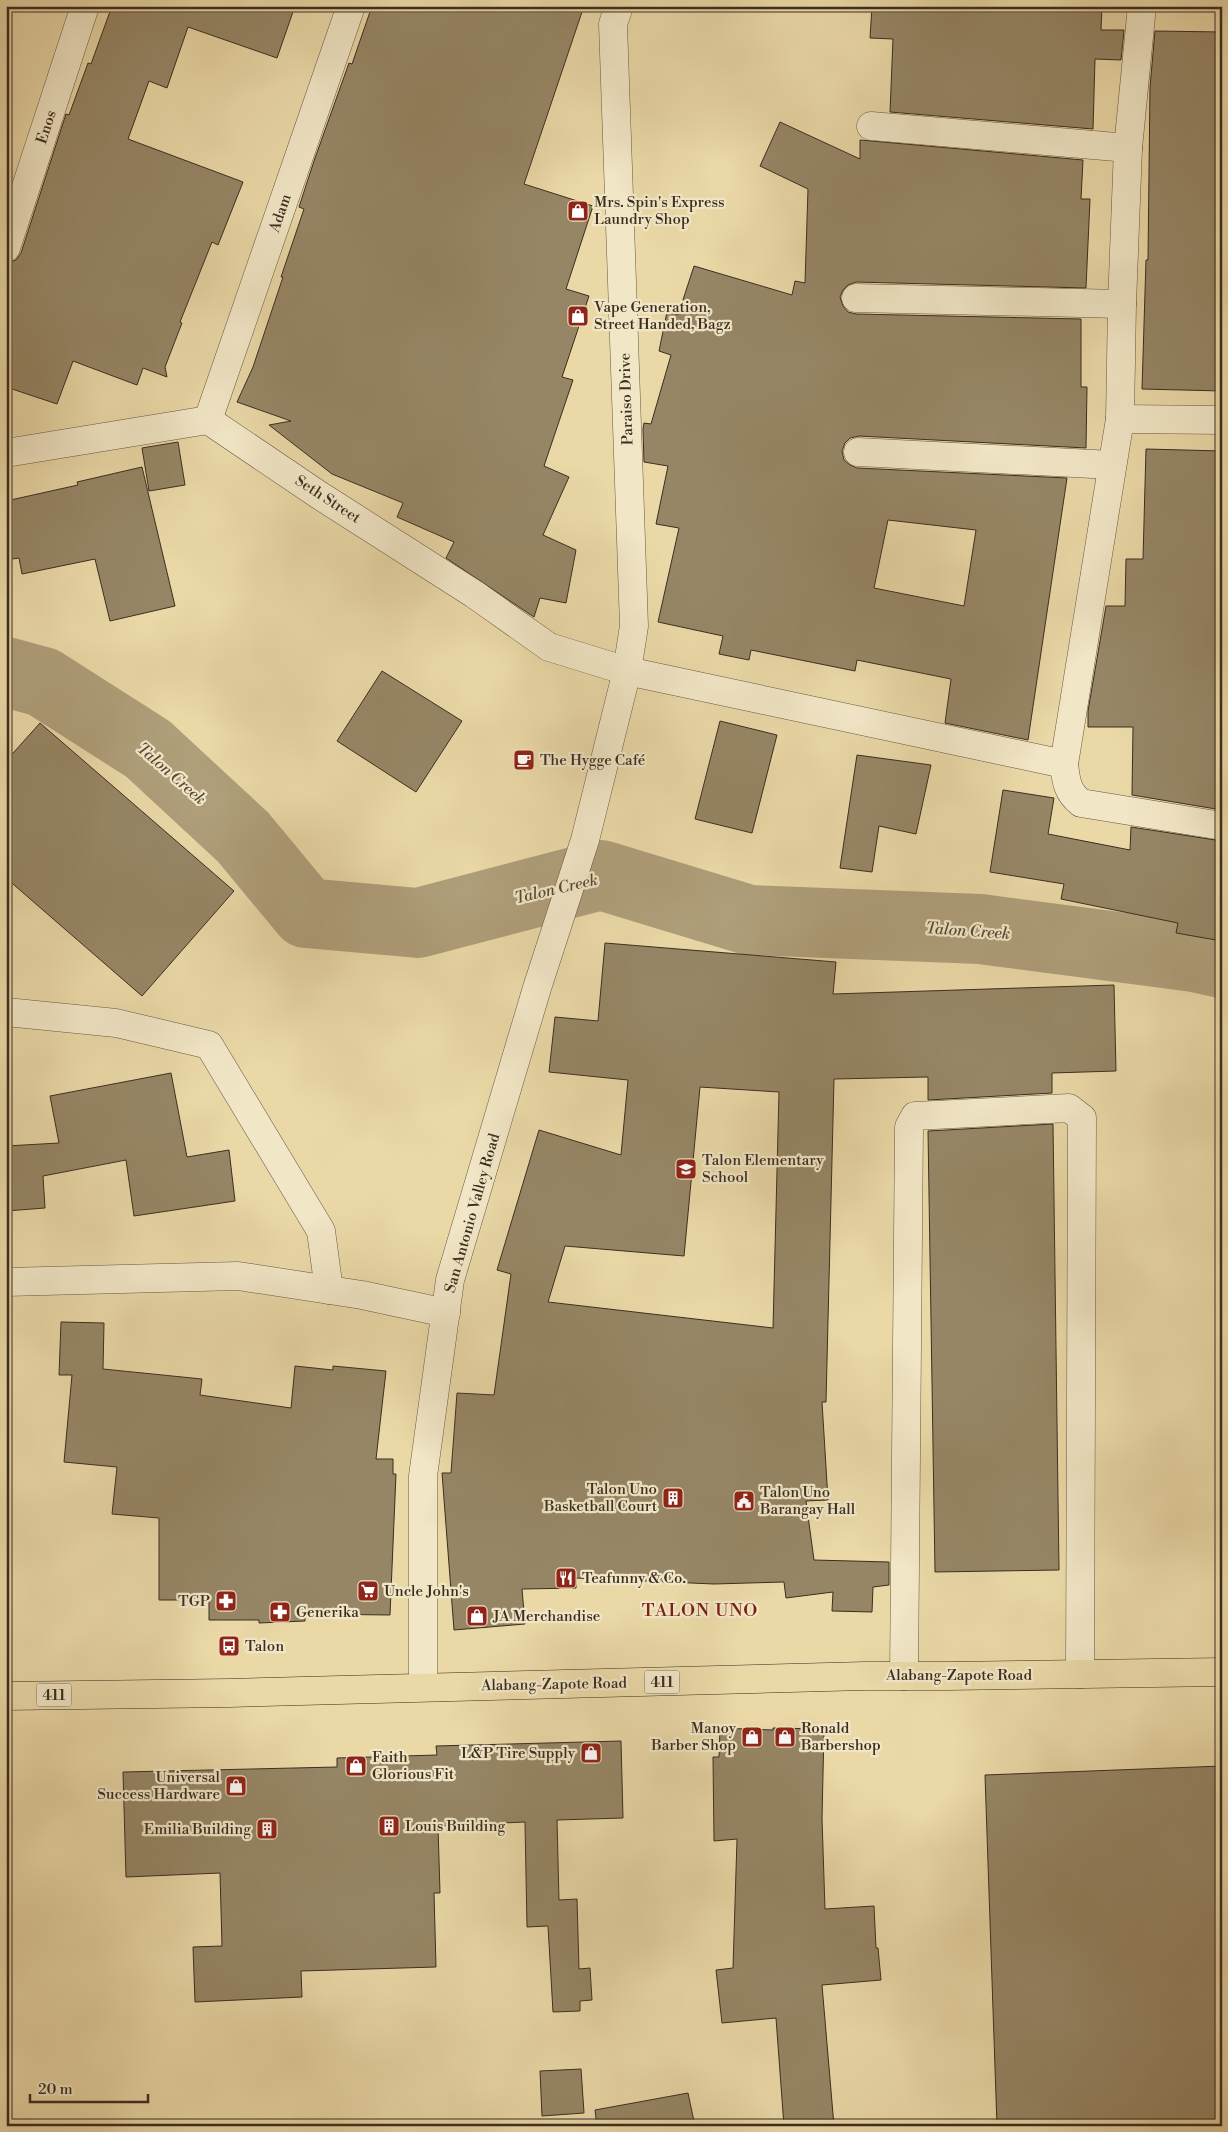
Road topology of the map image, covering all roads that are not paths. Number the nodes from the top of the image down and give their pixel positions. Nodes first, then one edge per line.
1 (86, 6) edge
2 (351, 6) edge
3 (619, 6) edge
4 (1142, 6) edge
5 (871, 126) dead end
6 (1128, 148) junction
7 (6, 248) edge
8 (856, 298) dead end
9 (1122, 304) junction
10 (1120, 419) junction
11 (208, 420) junction
12 (1222, 420) edge
13 (858, 452) dead end
14 (6, 453) edge
15 (1112, 465) junction
16 (627, 671) junction
17 (1064, 764) junction
18 (1222, 826) edge
19 (585, 840) joint
20 (6, 1012) edge
21 (6, 1282) edge
22 (329, 1290) junction
23 (446, 1313) junction
24 (1222, 1672) edge
25 (1080, 1674) junction
26 (904, 1676) junction
27 (423, 1687) junction
28 (6, 1696) edge

1 - 7 street, Enos
2 - 11 street, Adam
3 - 16 street, Paraiso Drive
4 - 6 street
5 - 6 street
6 - 9 street
8 - 9 street
9 - 10 street
10 - 12 street
10 - 15 street
11 - 14 street
11 - 16 street, Seth Street
13 - 15 street
15 - 17 street
16 - 17 street, Seth Street
16 - 19 street, Paraiso Drive
17 - 18 street
19 - 23 street, San Antonio Valley Road
20 - 22 street
21 - 22 street
22 - 23 street
23 - 27 street, San Antonio Valley Road
24 - 25 highway, Alabang-Zapote Road / 411
25 - 26 highway, Alabang-Zapote Road / 411
25 - 26 street
26 - 27 highway, Alabang-Zapote Road / 411
27 - 28 highway, Alabang-Zapote Road / 411

